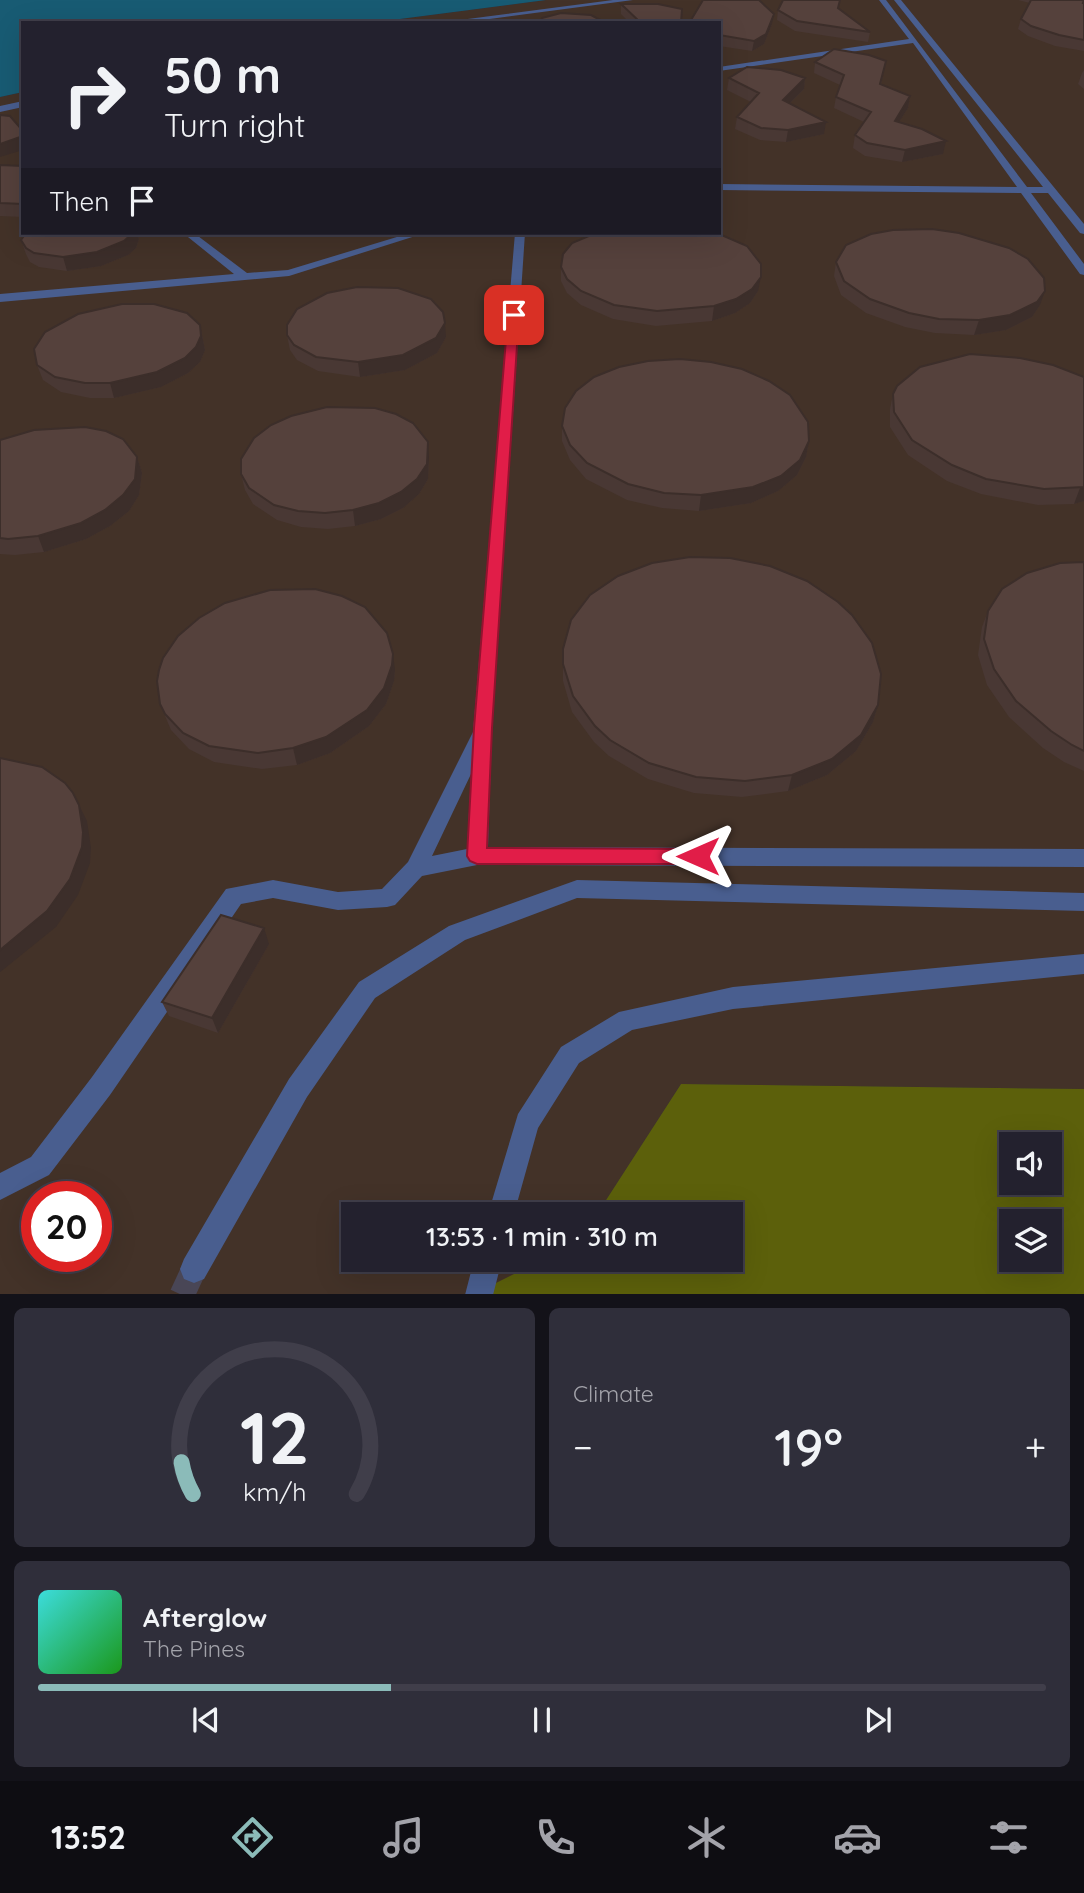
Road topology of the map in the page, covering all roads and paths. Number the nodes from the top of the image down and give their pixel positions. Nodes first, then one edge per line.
1 (630, 0) edge
2 (882, 0) edge
3 (897, 0) edge
4 (457, 21) edge
5 (915, 41) junction
6 (721, 69) edge
7 (21, 104) edge
8 (0, 109) edge
9 (721, 185) edge
10 (1022, 190) junction
11 (1051, 190) junction
12 (1084, 231) edge
13 (191, 235) edge
14 (414, 235) edge
15 (520, 235) edge
16 (1084, 272) edge
17 (243, 276) junction
18 (0, 298) edge
19 (483, 728) junction
20 (477, 856) junction
21 (1084, 858) edge
22 (416, 868) junction
23 (1084, 902) edge
24 (1084, 964) edge
25 (0, 1187) edge
26 (504, 1202) edge
27 (194, 1269) tunnel mouth
28 (485, 1272) edge
29 (479, 1294) edge

1 - 4 lane
2 - 5 lane
3 - 11 lane
5 - 6 lane
5 - 10 lane
7 - 8 lane
9 - 10 lane
10 - 11 lane
10 - 16 lane
11 - 12 lane
13 - 17 lane
14 - 17 lane
15 - 19 lane
17 - 18 lane
19 - 20 lane
19 - 22 lane
20 - 21 lane
20 - 22 lane
22 - 25 lane
23 - 27 lane
24 - 26 lane
28 - 29 lane

